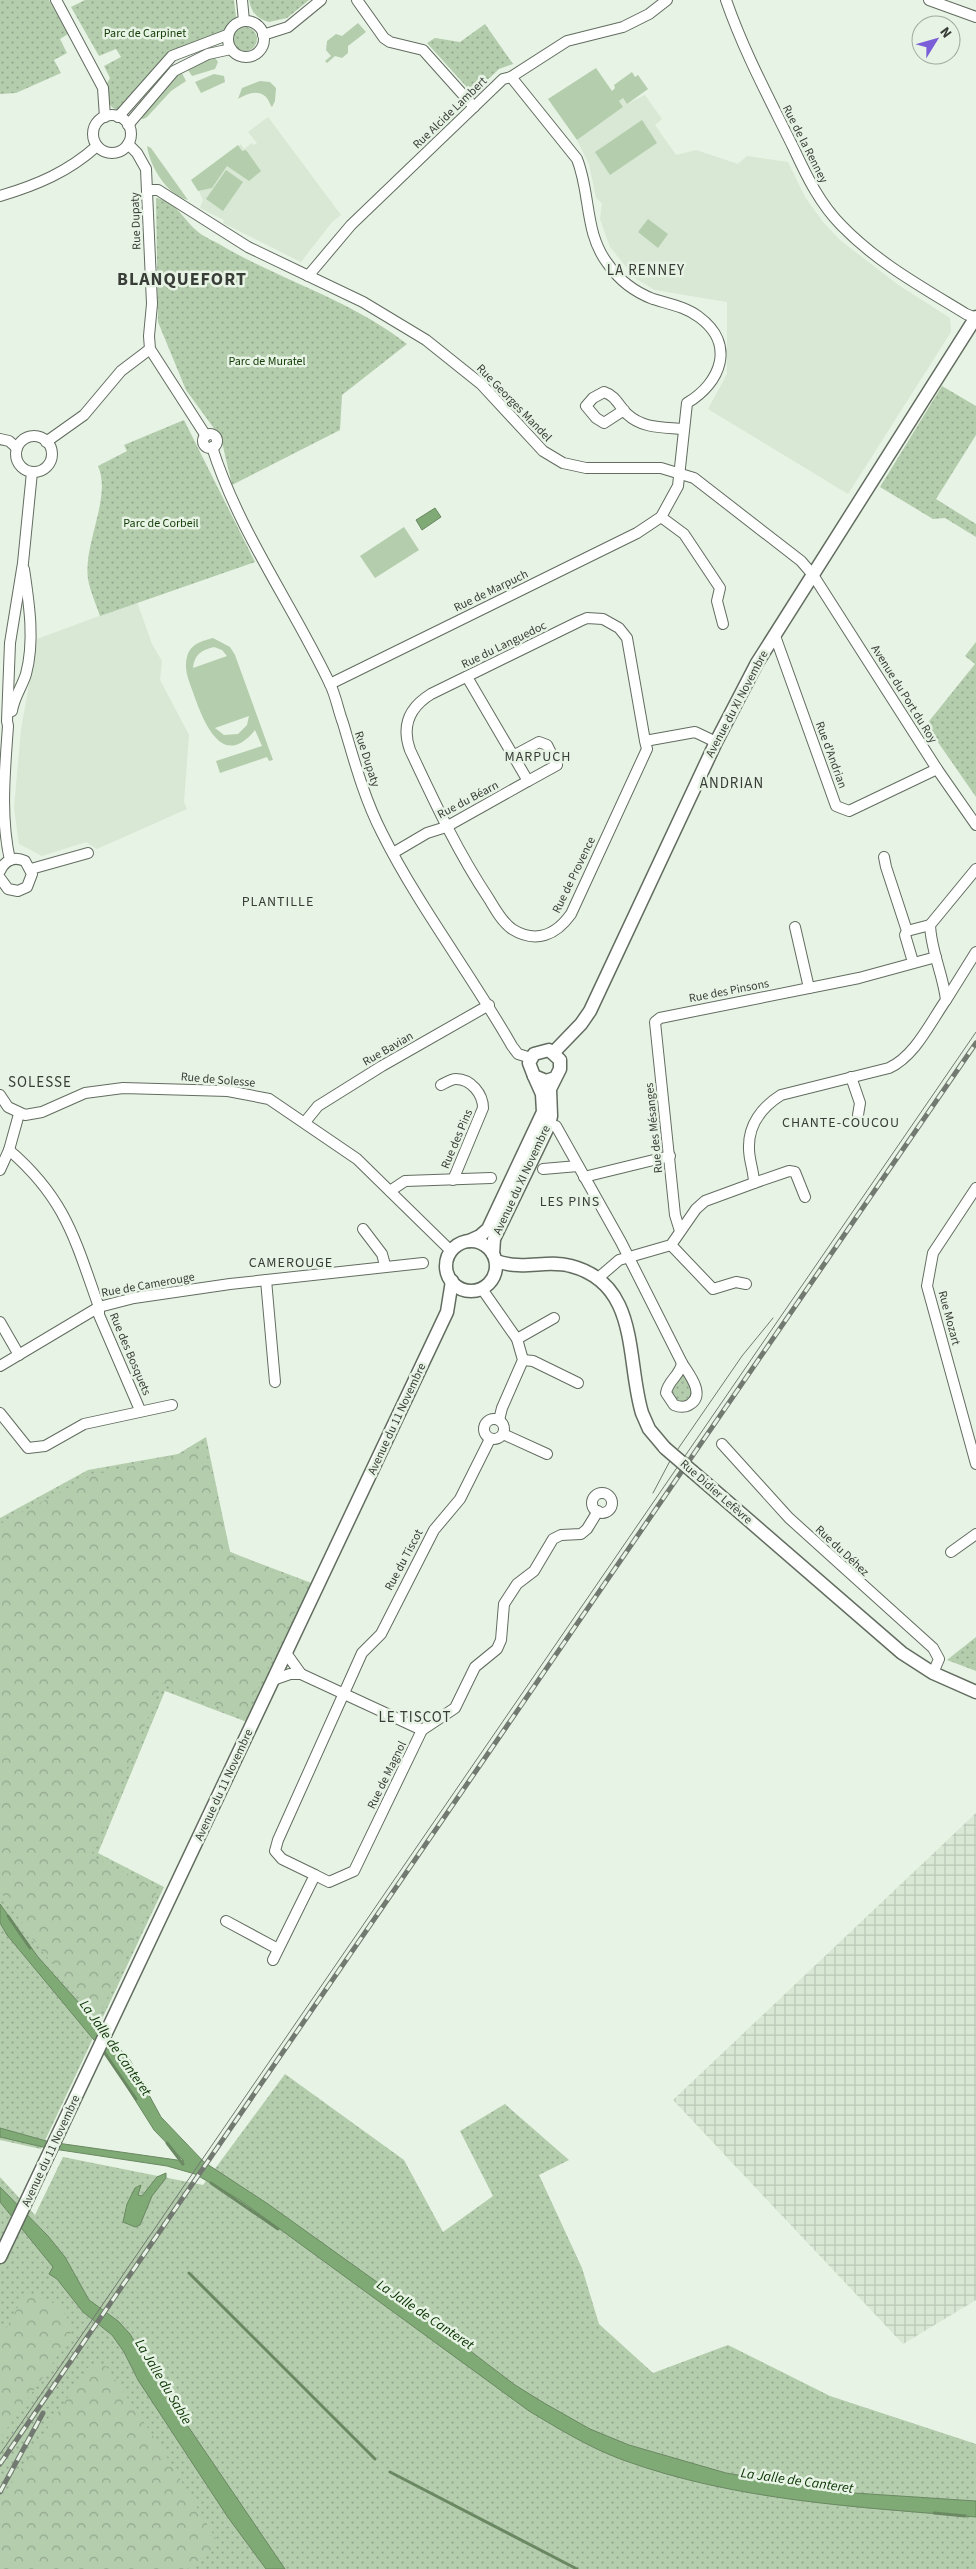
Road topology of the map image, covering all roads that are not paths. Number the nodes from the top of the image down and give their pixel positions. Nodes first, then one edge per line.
1 (56, 0) edge
2 (242, 0) edge
3 (322, 0) edge
4 (357, 0) edge
5 (667, 0) edge
6 (726, 0) edge
7 (929, 0) edge
8 (976, 17) edge
9 (244, 21) junction
10 (227, 35) junction
11 (263, 35) junction
12 (231, 49) junction
13 (511, 77) junction
14 (474, 107) junction
15 (105, 117) junction
16 (118, 117) junction
17 (128, 125) junction
18 (128, 144) junction
19 (97, 146) junction
20 (148, 190) junction
21 (0, 196) edge
22 (308, 276) junction
23 (976, 318) edge
24 (150, 349) junction
25 (624, 410) dead end
26 (684, 429) junction
27 (0, 439) edge
28 (46, 442) junction
29 (17, 448) junction
30 (32, 472) junction
31 (680, 474) junction
32 (661, 516) junction
33 (23, 564) junction
34 (813, 575) junction
35 (13, 617) junction
36 (30, 621) junction
37 (723, 624) dead end
38 (775, 636) junction
39 (9, 673) junction
40 (26, 674) junction
41 (467, 677) junction
42 (330, 684) junction
43 (8, 726) junction
44 (645, 741) junction
45 (716, 742) junction
46 (513, 756) junction
47 (937, 769) junction
48 (528, 782) junction
49 (976, 825) edge
50 (446, 827) junction
51 (88, 853) dead end
52 (393, 853) junction
53 (884, 857) dead end
54 (10, 860) junction
55 (31, 869) junction
56 (976, 870) edge
57 (0, 871) edge
58 (1, 885) edge
59 (930, 925) junction
60 (795, 927) dead end
61 (907, 931) junction
62 (976, 952) edge
63 (936, 958) junction
64 (913, 962) junction
65 (810, 988) junction
66 (946, 1000) junction
67 (489, 1005) junction
68 (655, 1022) joint
69 (554, 1052) junction
70 (531, 1058) junction
71 (534, 1076) junction
72 (851, 1077) junction
73 (554, 1078) junction
74 (441, 1085) dead end
75 (0, 1094) edge
76 (19, 1114) junction
77 (858, 1115) dead end
78 (305, 1122) junction
79 (556, 1126) dead end
80 (9, 1150) junction
81 (670, 1156) junction
82 (578, 1166) junction
83 (544, 1169) dead end
84 (0, 1170) edge
85 (584, 1177) junction
86 (491, 1178) dead end
87 (453, 1180) junction
88 (754, 1184) junction
89 (976, 1188) edge
90 (390, 1191) junction
91 (805, 1197) dead end
92 (363, 1229) dead end
93 (680, 1231) junction
94 (469, 1241) junction
95 (671, 1245) junction
96 (451, 1251) junction
97 (628, 1257) junction
98 (495, 1258) junction
99 (424, 1263) dead end
100 (385, 1266) junction
101 (526, 1267) junction
102 (494, 1277) junction
103 (597, 1279) junction
104 (266, 1280) junction
105 (452, 1281) junction
106 (746, 1284) dead end
107 (475, 1290) junction
108 (99, 1307) junction
109 (447, 1312) junction
110 (554, 1318) dead end
111 (0, 1322) edge
112 (516, 1338) junction
113 (19, 1355) junction
114 (523, 1360) junction
115 (682, 1363) dead end
116 (0, 1366) edge
117 (275, 1382) dead end
118 (578, 1383) dead end
119 (172, 1405) dead end
120 (140, 1410) junction
121 (0, 1413) edge
122 (499, 1420) junction
123 (503, 1434) junction
124 (490, 1439) junction
125 (722, 1444) dead end
126 (547, 1454) dead end
127 (976, 1464) edge
128 (598, 1512) dead end
129 (976, 1534) edge
130 (950, 1552) dead end
131 (286, 1653) junction
132 (301, 1674) junction
133 (932, 1674) junction
134 (273, 1680) junction
135 (976, 1692) edge
136 (343, 1693) junction
137 (422, 1730) junction
138 (316, 1875) junction
139 (226, 1922) dead end
140 (278, 1949) junction
141 (273, 1960) dead end
142 (0, 2257) edge

1 - 15 street
2 - 9 street
3 - 11 street
4 - 14 street
5 - 13 street, Rue Alcide Lambert
6 - 23 street, Rue de la Renney
7 - 8 street
9 - 10 street
9 - 11 street
10 - 12 street
10 - 16 street
11 - 12 street
12 - 17 street
13 - 14 street, Rue Alcide Lambert
13 - 26 street, Rue de Marpuch
14 - 22 street, Rue Alcide Lambert
15 - 16 street
15 - 19 street
16 - 17 street
17 - 18 street
18 - 19 street
18 - 20 street, Rue Dupaty
19 - 21 street
20 - 22 street, Rue Georges Mandel
20 - 24 street, Rue Dupaty
22 - 31 street, Rue Georges Mandel
23 - 34 main road, Avenue du XI Novembre
24 - 28 street
24 - 42 street, Rue Dupaty
25 - 26 street
26 - 31 street, Rue de Marpuch
27 - 29 street
28 - 29 street
28 - 30 street
29 - 30 street
30 - 33 street
31 - 32 street, Rue de Marpuch
31 - 34 street, Rue Georges Mandel
32 - 37 street
32 - 42 street, Rue de Marpuch
33 - 35 street
33 - 36 street
34 - 38 main road, Avenue du XI Novembre
34 - 47 street, Avenue du Port du Roy
35 - 36 street
35 - 39 street
36 - 40 street
38 - 45 main road, Avenue du XI Novembre
38 - 47 street, Rue d'Andrian
39 - 40 street
39 - 43 street
40 - 43 street
41 - 44 street, Rue du Languedoc
41 - 46 street
41 - 50 street, Rue du Languedoc
42 - 52 street, Rue Dupaty
43 - 54 street
44 - 45 street
44 - 50 street, Rue de Provence
45 - 69 main road, Avenue du XI Novembre
46 - 48 street
46 - 48 street, Rue du Béarn
47 - 49 street, Avenue du Port du Roy
48 - 50 street, Rue du Béarn
50 - 52 street, Rue du Béarn
51 - 55 street
52 - 67 street, Rue Dupaty
53 - 61 street
54 - 55 street
54 - 57 street
55 - 58 street
56 - 59 street
59 - 61 street
59 - 63 street
60 - 65 street
61 - 64 street
62 - 66 street
63 - 64 street, Rue des Pinsons
63 - 66 street
64 - 65 street, Rue des Pinsons
65 - 68 street, Rue des Pinsons
66 - 72 street
67 - 70 street, Rue Dupaty
67 - 78 street, Rue Bavian
68 - 81 street, Rue des Mésanges
69 - 70 main road
69 - 73 main road
70 - 71 main road
71 - 73 main road
71 - 94 main road, Avenue du XI Novembre
72 - 77 street
72 - 88 street
73 - 98 main road, Avenue du XI Novembre
74 - 87 street, Rue des Pins
75 - 76 street
76 - 78 street, Rue de Solesse
76 - 80 street
78 - 90 street, Rue de Solesse
79 - 82 street
80 - 84 street
80 - 108 street, Rue de Camerouge
81 - 85 street
81 - 93 street, Rue des Mésanges
82 - 83 street
82 - 85 street
85 - 97 street
86 - 87 street
87 - 90 street
88 - 91 street
88 - 93 street
89 - 127 street, Rue Mozart
90 - 96 street, Rue de Solesse
92 - 100 street
93 - 95 street
94 - 96 main road
94 - 98 main road
95 - 97 street
95 - 106 street
96 - 105 main road
97 - 103 street
97 - 115 street
98 - 101 main road, Rue Didier Lefèvre
98 - 102 main road
99 - 100 street, Rue de Camerouge
100 - 104 street, Rue de Camerouge
101 - 102 main road, Rue Didier Lefèvre
101 - 103 main road, Rue Didier Lefèvre
102 - 107 main road
103 - 133 main road, Rue Didier Lefèvre, bridge
104 - 108 street, Rue de Camerouge
104 - 117 street
105 - 107 main road
105 - 109 main road, Avenue du 11 Novembre
107 - 109 main road, Avenue du 11 Novembre
107 - 112 street
108 - 113 street
108 - 120 street, Rue des Bosquets
109 - 131 main road, Avenue du 11 Novembre
110 - 112 street
111 - 113 street
112 - 114 street
113 - 116 street
114 - 118 street
114 - 122 street
119 - 120 street, Rue des Bosquets
120 - 121 street, Rue des Bosquets
122 - 123 street
122 - 124 street, Rue du Tiscot
123 - 124 street
123 - 126 street
124 - 136 street, Rue du Tiscot
125 - 133 street, Rue du Déhez
128 - 137 street
129 - 130 street
131 - 132 street
131 - 134 main road, Avenue du 11 Novembre
132 - 134 street
132 - 136 street, Rue de Magnol
133 - 135 main road, Rue Didier Lefèvre
134 - 142 main road, Avenue du 11 Novembre
136 - 137 street, Rue de Magnol
136 - 138 street, Rue de Magnol
137 - 138 street, Rue de Magnol
138 - 140 street
139 - 140 street
140 - 141 street

